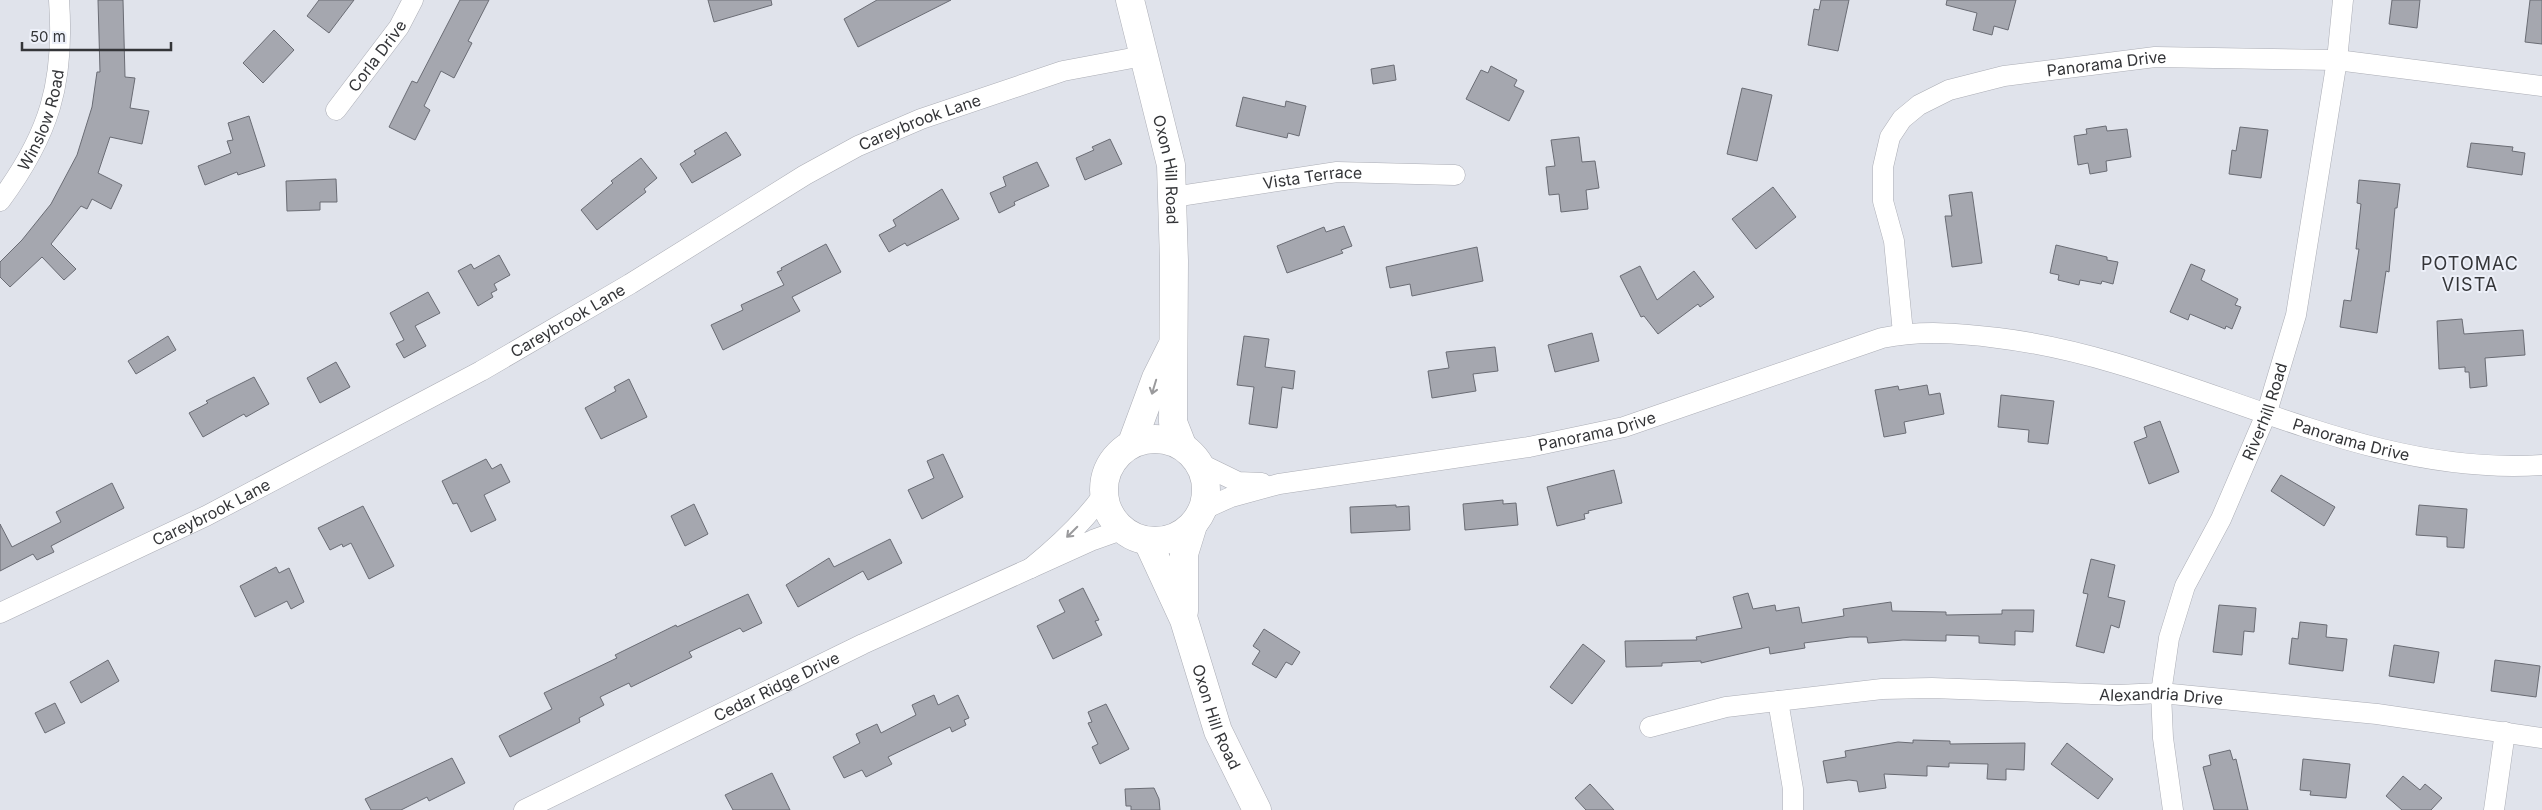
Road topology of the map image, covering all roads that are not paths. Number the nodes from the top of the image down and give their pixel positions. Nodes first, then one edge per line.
1 (59, 0) edge
2 (413, 0) edge
3 (1130, 0) edge
4 (2343, 0) edge
5 (1143, 56) junction
6 (2337, 60) junction
7 (2542, 86) edge
8 (336, 110) dead end
9 (1454, 174) dead end
10 (1173, 197) junction
11 (0, 201) edge
12 (1903, 333) junction
13 (1173, 343) junction
14 (2267, 412) junction
15 (1132, 443) junction
16 (1190, 454) junction
17 (2542, 465) edge
18 (1279, 484) junction
19 (1103, 495) junction
20 (1198, 518) junction
21 (1121, 530) junction
22 (1148, 542) junction
23 (1031, 568) junction
24 (0, 613) edge
25 (1184, 620) junction
26 (2161, 693) junction
27 (1778, 701) junction
28 (1650, 727) dead end
29 (2505, 732) junction
30 (2542, 738) edge
31 (524, 810) edge
32 (1257, 810) edge
33 (1794, 810) edge
34 (2173, 810) edge
35 (2494, 810) edge

1 - 11 street, Winslow Road
2 - 8 street, Corla Drive
3 - 5 main road, Oxon Hill Road
4 - 6 street, Riverhill Road
5 - 10 main road, Oxon Hill Road
5 - 24 street, Careybrook Lane
6 - 7 street, Panorama Drive
6 - 12 street, Panorama Drive
6 - 14 street, Riverhill Road
9 - 10 street, Vista Terrace
10 - 13 main road, Oxon Hill Road
12 - 14 street, Panorama Drive
12 - 18 street, Panorama Drive
13 -> 15 main road, Oxon Hill Road
13 - 16 main road, Oxon Hill Road
14 - 17 street, Panorama Drive
14 - 26 street, Riverhill Road
15 - 16 main road
15 - 19 main road
16 - 18 street, Panorama Drive
16 - 20 main road
18 - 20 street, Panorama Drive
19 - 21 main road
19 -> 23 street, Cedar Ridge Drive
20 - 22 main road
20 - 25 main road, Oxon Hill Road
21 - 22 main road
21 - 23 street, Cedar Ridge Drive
22 - 25 main road, Oxon Hill Road
23 - 31 street, Cedar Ridge Drive
25 - 32 main road, Oxon Hill Road
26 - 27 street, Alexandria Drive
26 - 29 street, Alexandria Drive
26 - 34 street, Riverhill Road
27 - 28 street, Alexandria Drive
27 - 33 street
29 - 30 street, Alexandria Drive
29 - 35 street

